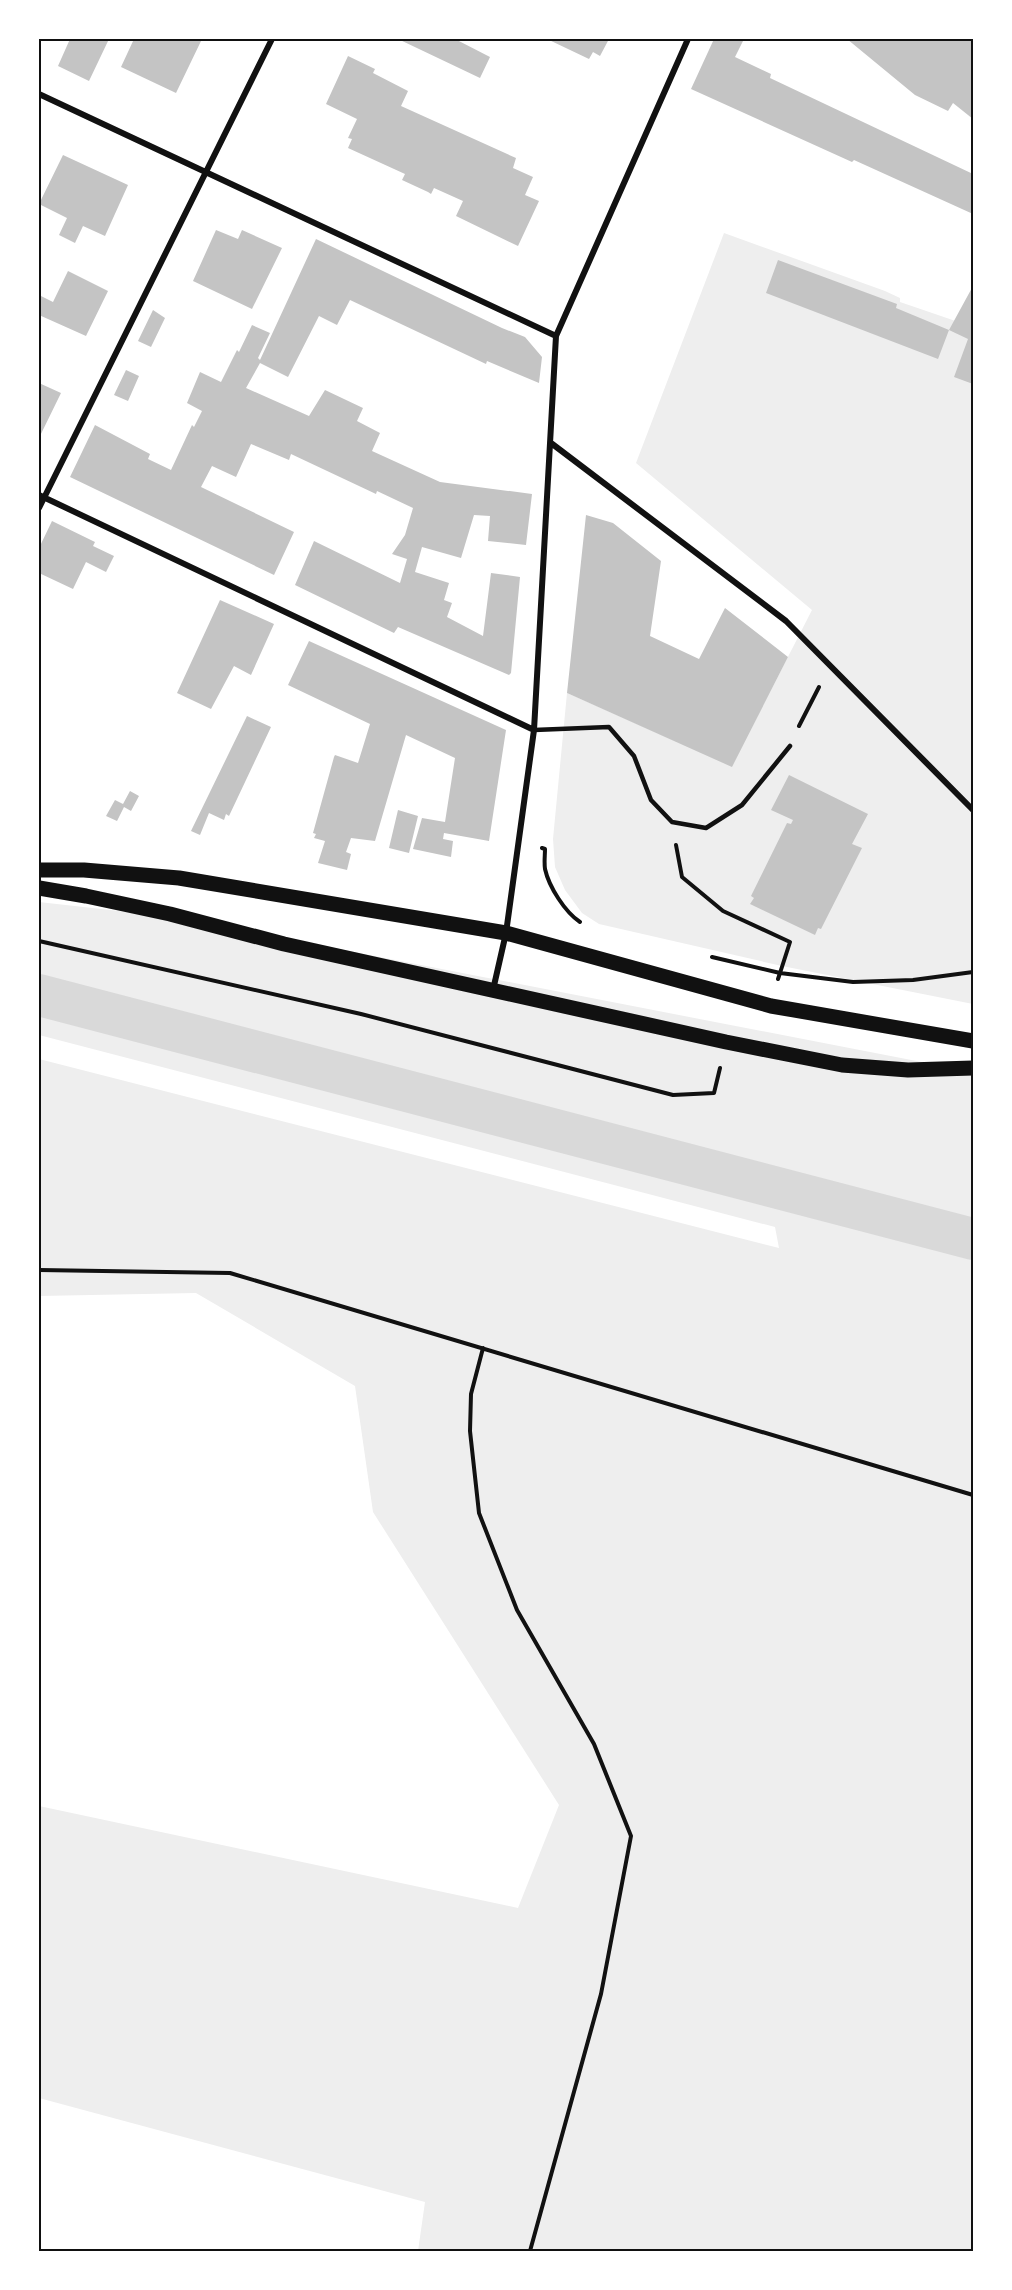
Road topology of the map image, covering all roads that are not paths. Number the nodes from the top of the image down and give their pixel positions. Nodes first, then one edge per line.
1 (272, 39) edge
2 (688, 39) edge
3 (39, 94) edge
4 (205, 173) junction
5 (556, 336) junction
6 (551, 442) junction
7 (42, 496) edge
8 (39, 508) edge
9 (534, 730) junction
10 (790, 746) road end
11 (973, 810) edge
12 (39, 870) edge
13 (39, 888) edge
14 (506, 933) junction
15 (492, 990) junction
16 (973, 1041) edge
17 (973, 1068) edge

1 - 4 street
2 - 5 street
3 - 4 street
4 - 5 street
4 - 7 street
5 - 6 street
6 - 9 street
6 - 11 street
7 - 8 street
7 - 9 street
9 - 10 lane
9 - 14 street
12 - 14 main road
13 - 15 main road
14 - 15 street
14 - 16 main road
15 - 17 main road

